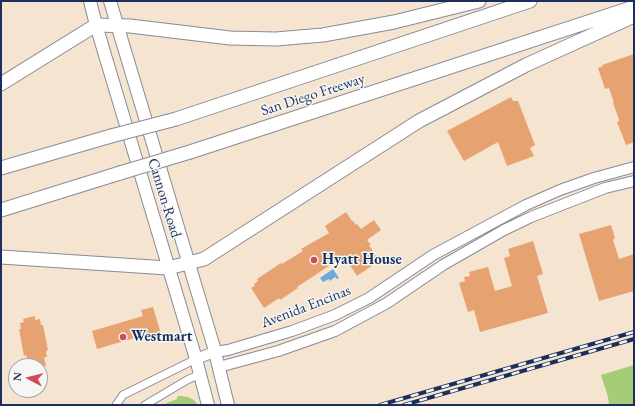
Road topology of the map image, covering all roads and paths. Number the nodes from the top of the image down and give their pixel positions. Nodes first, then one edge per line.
1 (90, 1) edge
2 (110, 1) edge
3 (478, 1) edge
4 (530, 1) edge
5 (634, 7) edge
6 (634, 16) edge
7 (96, 25) junction
8 (117, 26) junction
9 (1, 84) edge
10 (634, 167) edge
11 (1, 168) edge
12 (634, 182) edge
13 (1, 210) edge
14 (1, 257) edge
15 (188, 263) junction
16 (168, 268) junction
17 (214, 352) junction
18 (196, 359) junction
19 (219, 368) junction
20 (200, 374) junction
21 (116, 405) edge
22 (145, 405) edge
23 (208, 405) edge
24 (228, 405) edge

1 - 7 main road, Cannon Road
2 - 8 main road, Cannon Road
3 - 8 highway
4 - 11 highway, San Diego Freeway, bridge
5 - 13 highway, San Diego Freeway, bridge
6 - 15 highway
7 - 8 highway
7 - 9 highway
7 - 16 main road, Cannon Road
8 - 15 main road, Cannon Road
10 - 17 street, Avenida Encinas
12 - 19 street, Avenida Encinas
14 - 16 highway
15 - 16 highway
15 - 17 main road, Cannon Road
16 - 18 main road, Cannon Road
17 - 18 street, Avenida Encinas
17 - 19 main road, Cannon Road
18 - 20 main road, Cannon Road
18 - 21 street, Avenida Encinas
19 - 24 main road, Cannon Road
20 - 22 street
20 - 23 main road, Cannon Road

